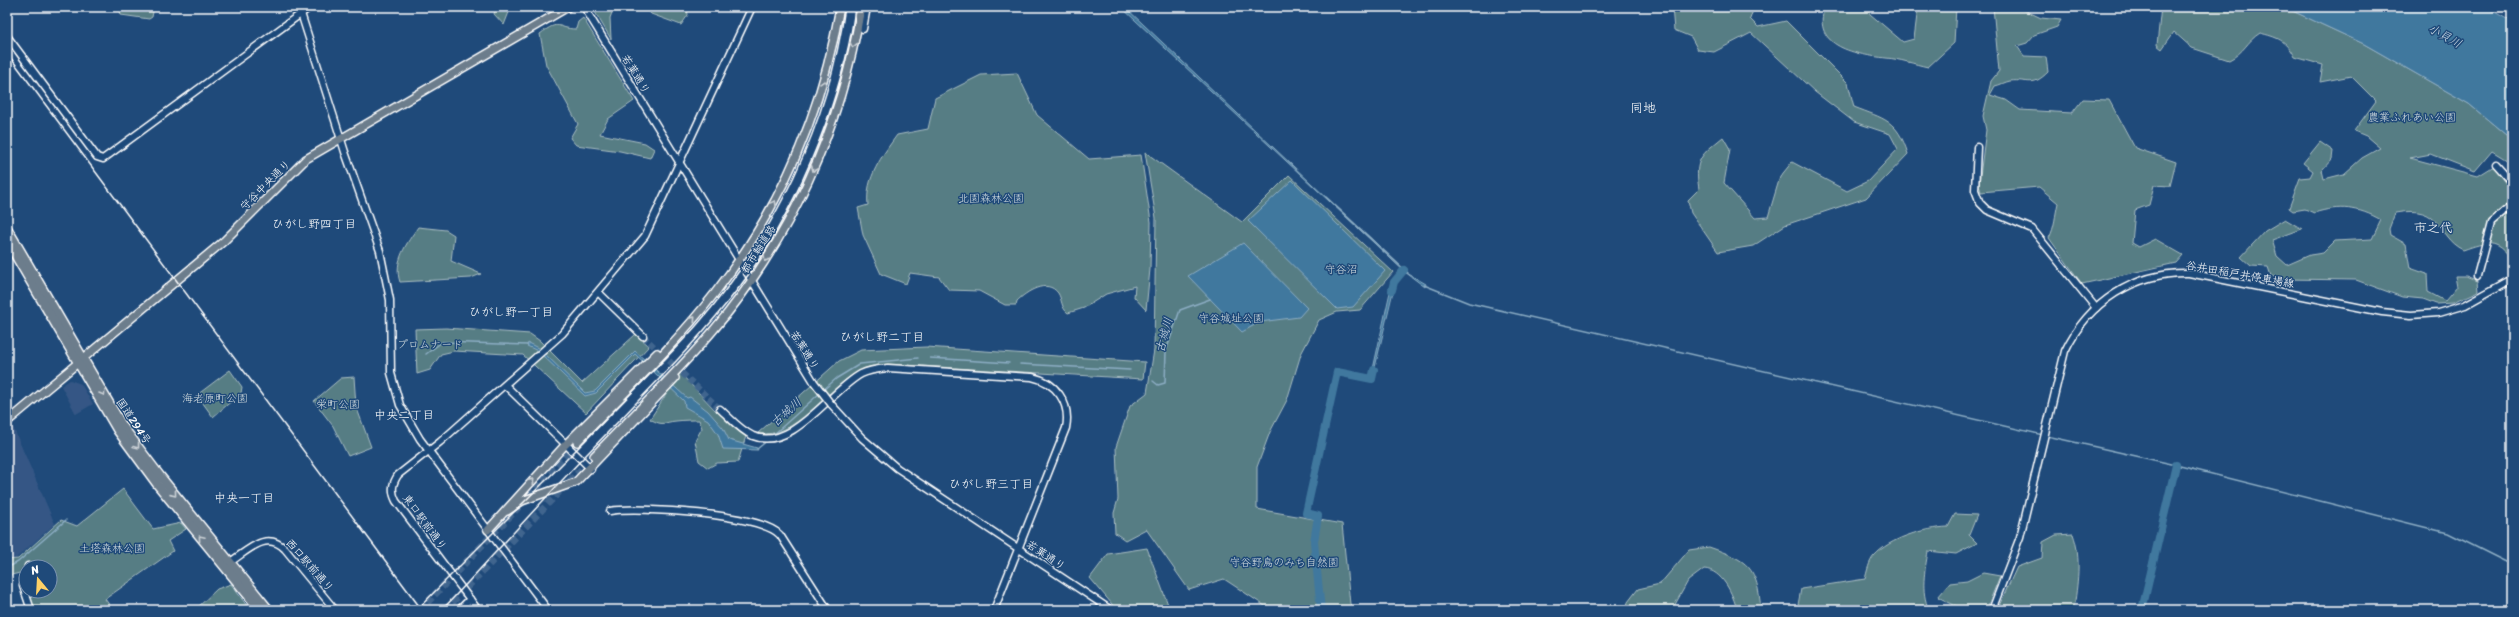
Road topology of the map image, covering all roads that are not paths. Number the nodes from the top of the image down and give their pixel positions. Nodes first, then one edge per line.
1 (294, 7) edge
2 (299, 7) edge
3 (310, 7) edge
4 (568, 7) edge
5 (584, 7) edge
6 (752, 7) edge
7 (840, 7) edge
8 (861, 7) edge
9 (867, 7) edge
10 (300, 14) junction
11 (863, 29) dead end
12 (7, 36) edge
13 (340, 138) junction
14 (1977, 147) dead end
15 (678, 163) junction
16 (2496, 164) dead end
17 (2512, 182) edge
18 (2512, 205) edge
19 (7, 228) edge
20 (7, 241) edge
21 (739, 260) junction
22 (2477, 276) dead end
23 (2512, 279) edge
24 (751, 281) junction
25 (599, 293) junction
26 (2096, 308) junction
27 (712, 333) junction
28 (643, 336) tunnel mouth
29 (671, 344) junction
30 (80, 362) junction
31 (505, 384) junction
32 (720, 409) tunnel mouth
33 (7, 422) edge
34 (577, 442) tunnel mouth
35 (566, 444) junction
36 (429, 451) junction
37 (594, 456) tunnel mouth
38 (591, 469) junction
39 (507, 510) junction
40 (610, 511) dead end
41 (488, 530) junction
42 (1019, 549) junction
43 (227, 565) junction
44 (27, 599) edge
45 (470, 599) junction
46 (31, 610) edge
47 (260, 610) edge
48 (269, 610) edge
49 (335, 610) edge
50 (460, 610) edge
51 (478, 610) edge
52 (548, 610) edge
53 (828, 610) edge
54 (994, 610) edge
55 (1111, 610) edge
56 (1992, 610) edge

1 - 10 street
2 - 10 street
3 - 10 street
4 - 13 main road, 守谷中央通り
5 - 15 street, 若葉通り
6 - 15 street
21 -> 7 main road, 都市軸道路
8 -> 24 main road, 都市軸道路
9 - 11 street
10 - 12 street
10 - 13 street
13 - 30 main road, 守谷中央通り
13 - 36 street
14 - 26 street
15 - 21 street, 若葉通り
15 - 25 street
16 - 17 street
18 - 22 street
19 - 30 highway, 国道294号
20 - 30 highway, 国道294号
21 - 24 street, 若葉通り
29 -> 21 main road, 都市軸道路
23 - 26 street, 谷井田稲戸井停車場線
24 - 27 main road, 都市軸道路
24 - 42 street, 若葉通り, bridge
25 - 28 street
25 - 31 street
26 - 56 street, 谷井田稲戸井停車場線
27 - 37 main road, 都市軸道路
27 - 38 main road
29 - 34 main road, 都市軸道路
29 - 35 main road
30 - 33 main road, 守谷中央通り
30 - 43 highway, 国道294号
31 - 35 street
31 - 36 street
32 - 42 street
35 - 38 street
39 -> 35 main road
36 - 41 street
36 - 45 street, 東口駅前通り
38 - 39 main road
39 - 41 main road
40 - 53 street
41 - 52 street
42 - 54 street
42 - 55 street, 若葉通り
43 - 47 highway, 国道294号
43 - 48 highway, 国道294号
43 - 49 street, 西口駅前通り
44 - 46 street
45 - 50 street
45 - 51 street, 東口駅前通り

